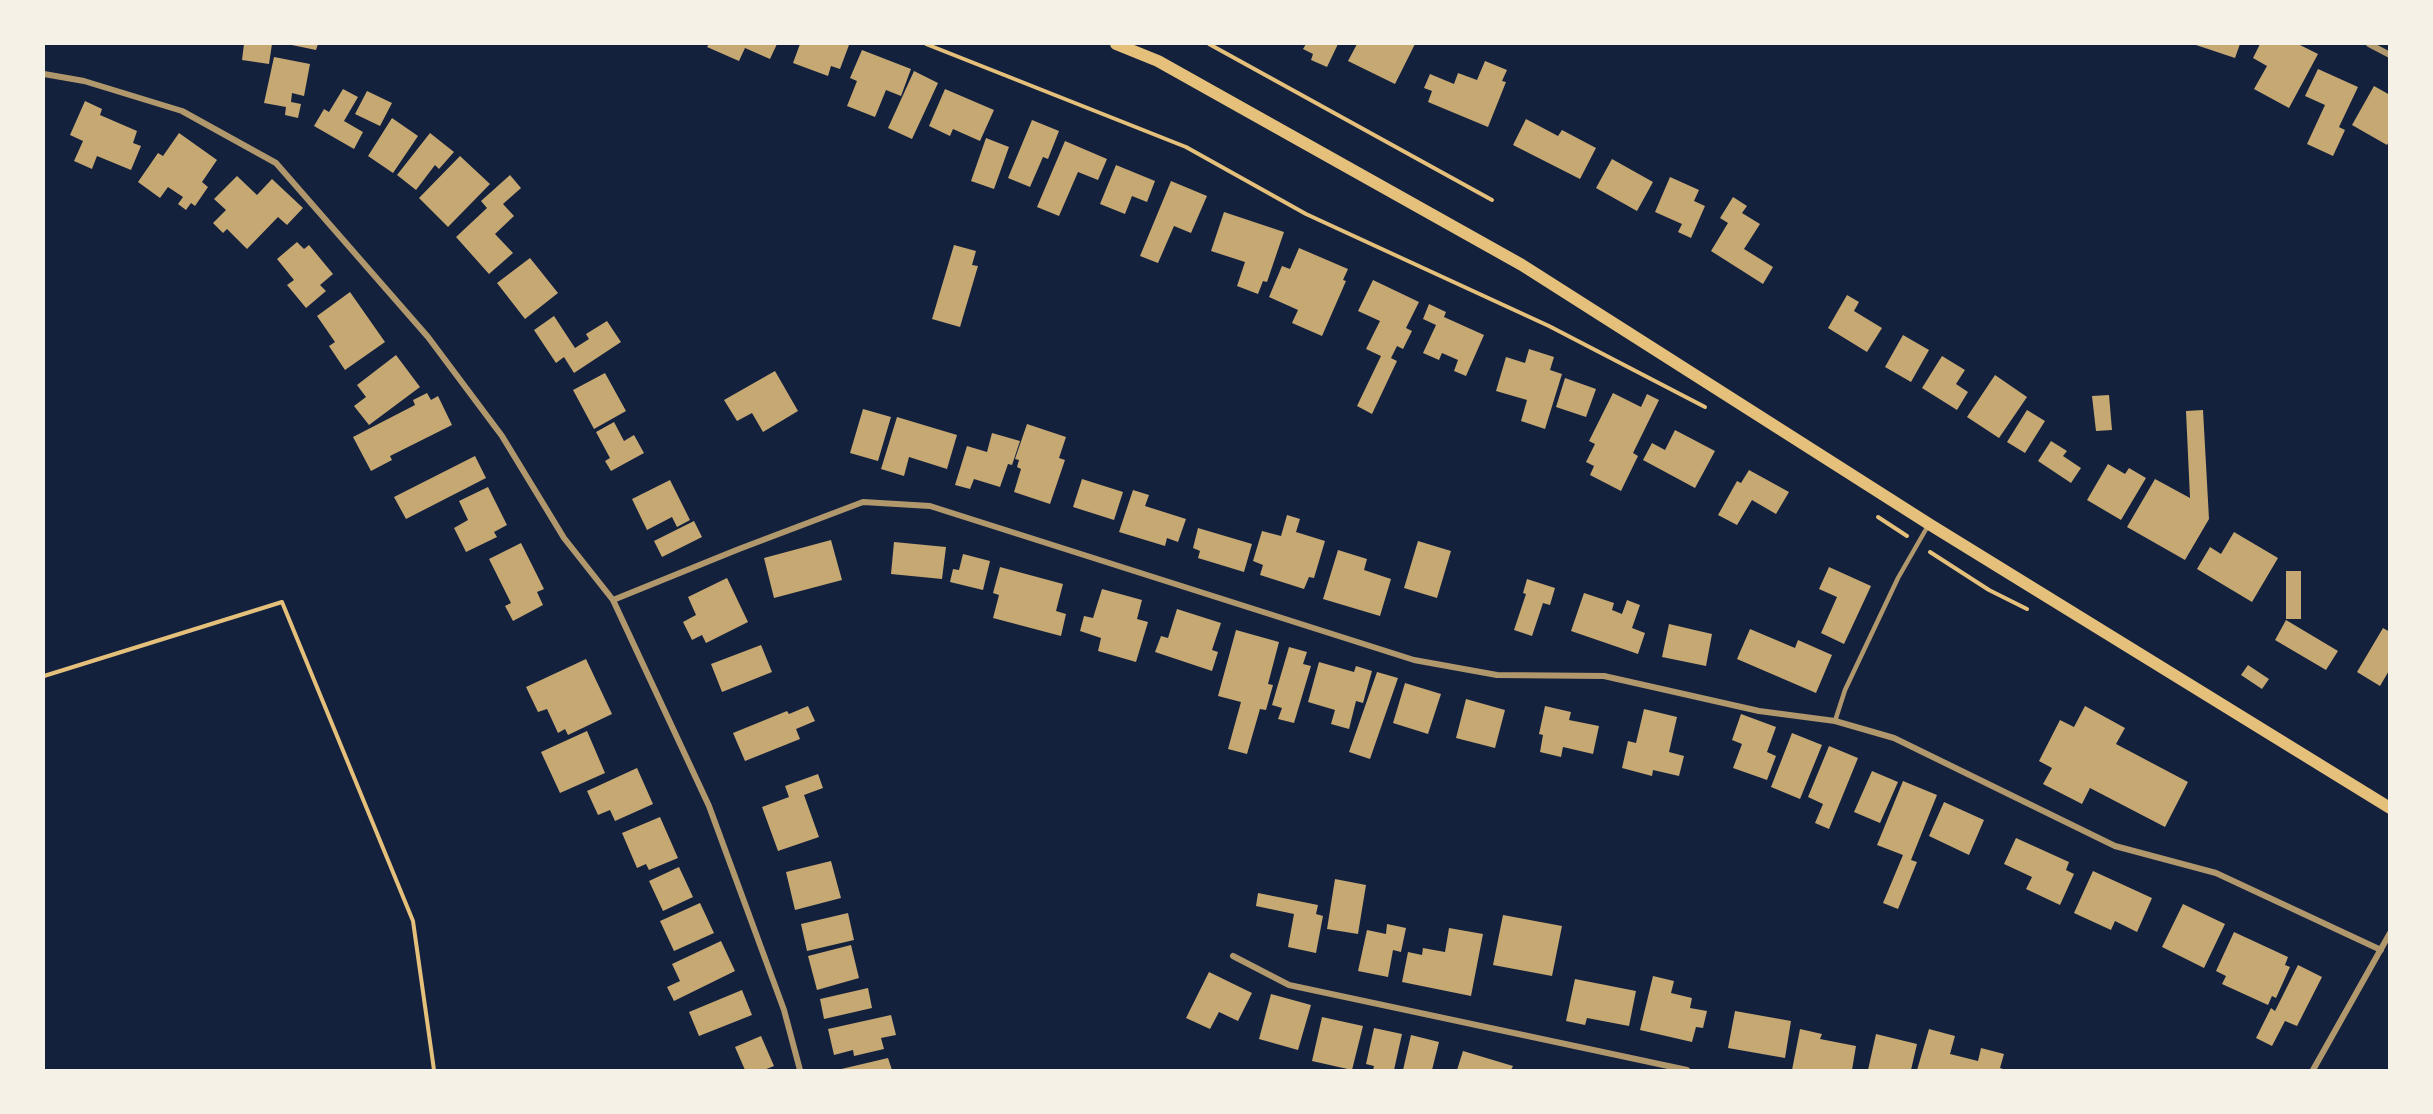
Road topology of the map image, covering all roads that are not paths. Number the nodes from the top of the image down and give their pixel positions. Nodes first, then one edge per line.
1 (1116, 44) edge
2 (2369, 44) edge
3 (2390, 56) edge
4 (44, 74) edge
5 (1929, 524) junction
6 (613, 600) junction
7 (1835, 721) junction
8 (2390, 808) edge
9 (2390, 933) edge
10 (2381, 950) junction
11 (1233, 956) dead end
12 (800, 1071) edge
13 (1687, 1071) edge
14 (2313, 1071) edge

1 - 5 main road
2 - 3 street
4 - 6 street
5 - 7 lane
5 - 8 main road
6 - 7 street
6 - 12 street
7 - 10 street
9 - 10 street
10 - 14 street
11 - 13 street

